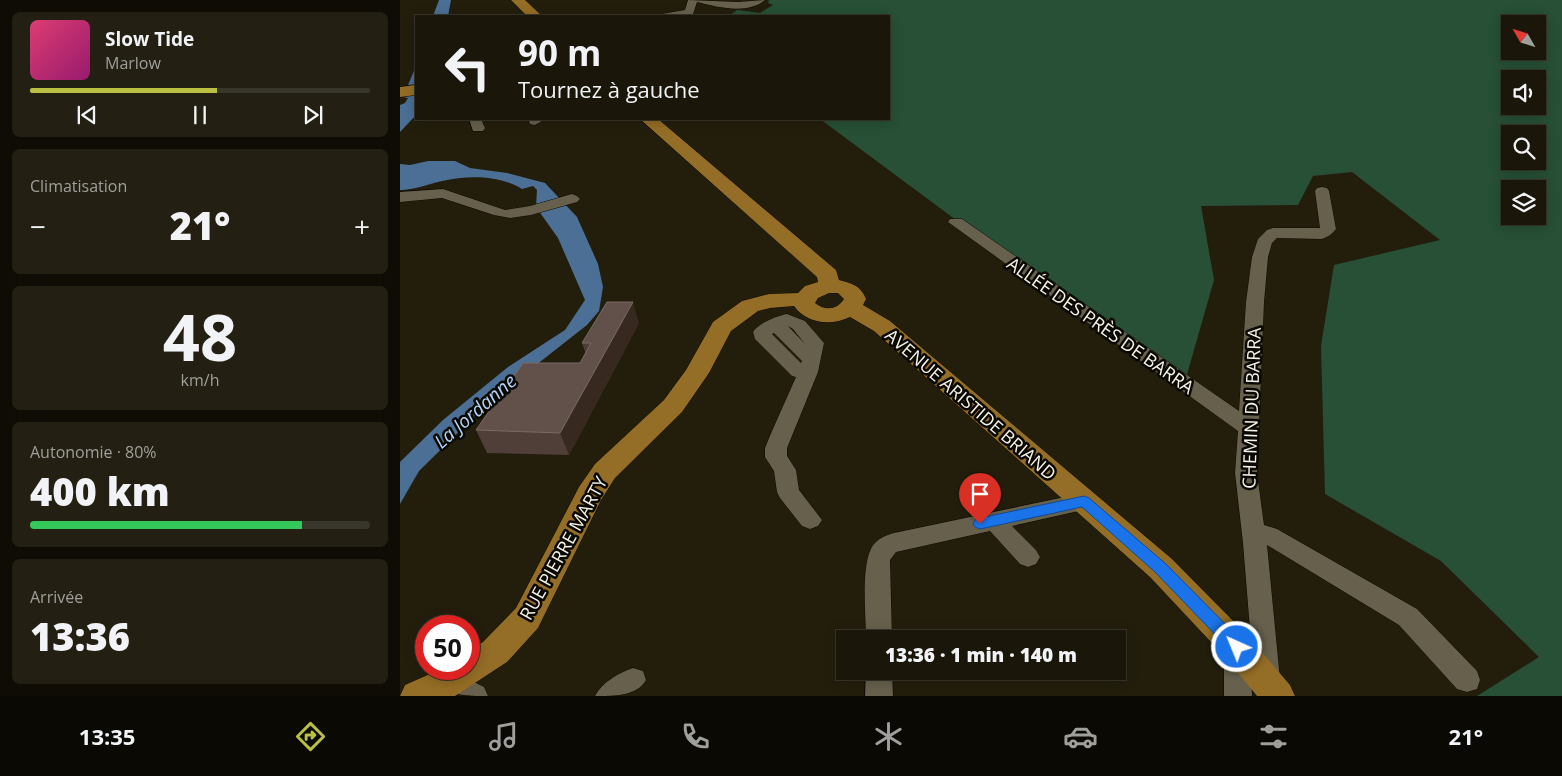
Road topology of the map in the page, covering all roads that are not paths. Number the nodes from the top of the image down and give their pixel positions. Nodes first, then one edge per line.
1 (517, 0) edge
2 (693, 0) edge
3 (700, 0) edge
4 (760, 0) edge
5 (534, 15) edge
6 (672, 15) edge
7 (415, 90) edge
8 (400, 92) edge
9 (649, 120) edge
10 (1322, 191) dead end
11 (400, 197) edge
12 (572, 199) dead end
13 (956, 222) dead end
14 (829, 286) junction
15 (814, 330) junction
16 (1247, 427) junction
17 (1084, 502) junction
18 (810, 520) dead end
19 (997, 520) junction
20 (1254, 532) junction
21 (1028, 557) dead end
22 (879, 630) edge
23 (1237, 647) junction
24 (634, 680) dead end
25 (879, 680) edge
26 (1467, 680) dead end
27 (450, 682) junction
28 (1273, 689) edge
29 (417, 696) edge
30 (474, 696) edge
31 (609, 696) edge
32 (880, 696) edge
33 (1238, 696) edge

1 - 5 main road
2 - 6 street
3 - 4 street
7 - 8 main road
9 - 14 main road
10 - 16 street, CHEMIN DU BARRA
11 - 12 street
13 - 16 street, ALLÉE DES PRÈS DE BARRA
14 - 15 main road
14 - 15 main road
15 - 15 street
15 - 17 main road, AVENUE ARISTIDE BRIAND
15 - 18 street
15 - 27 main road, RUE PIERRE MARTY
16 - 20 street, CHEMIN DU BARRA
17 - 19 street
17 - 23 main road, AVENUE ARISTIDE BRIAND
19 - 21 street
19 - 22 street
20 - 26 street
20 - 28 street, CHEMIN DU BARRA
23 - 28 main road, AVENUE ARISTIDE BRIAND
23 - 33 street
24 - 31 street
25 - 32 street
27 - 29 main road, RUE PIERRE MARTY
27 - 30 street

